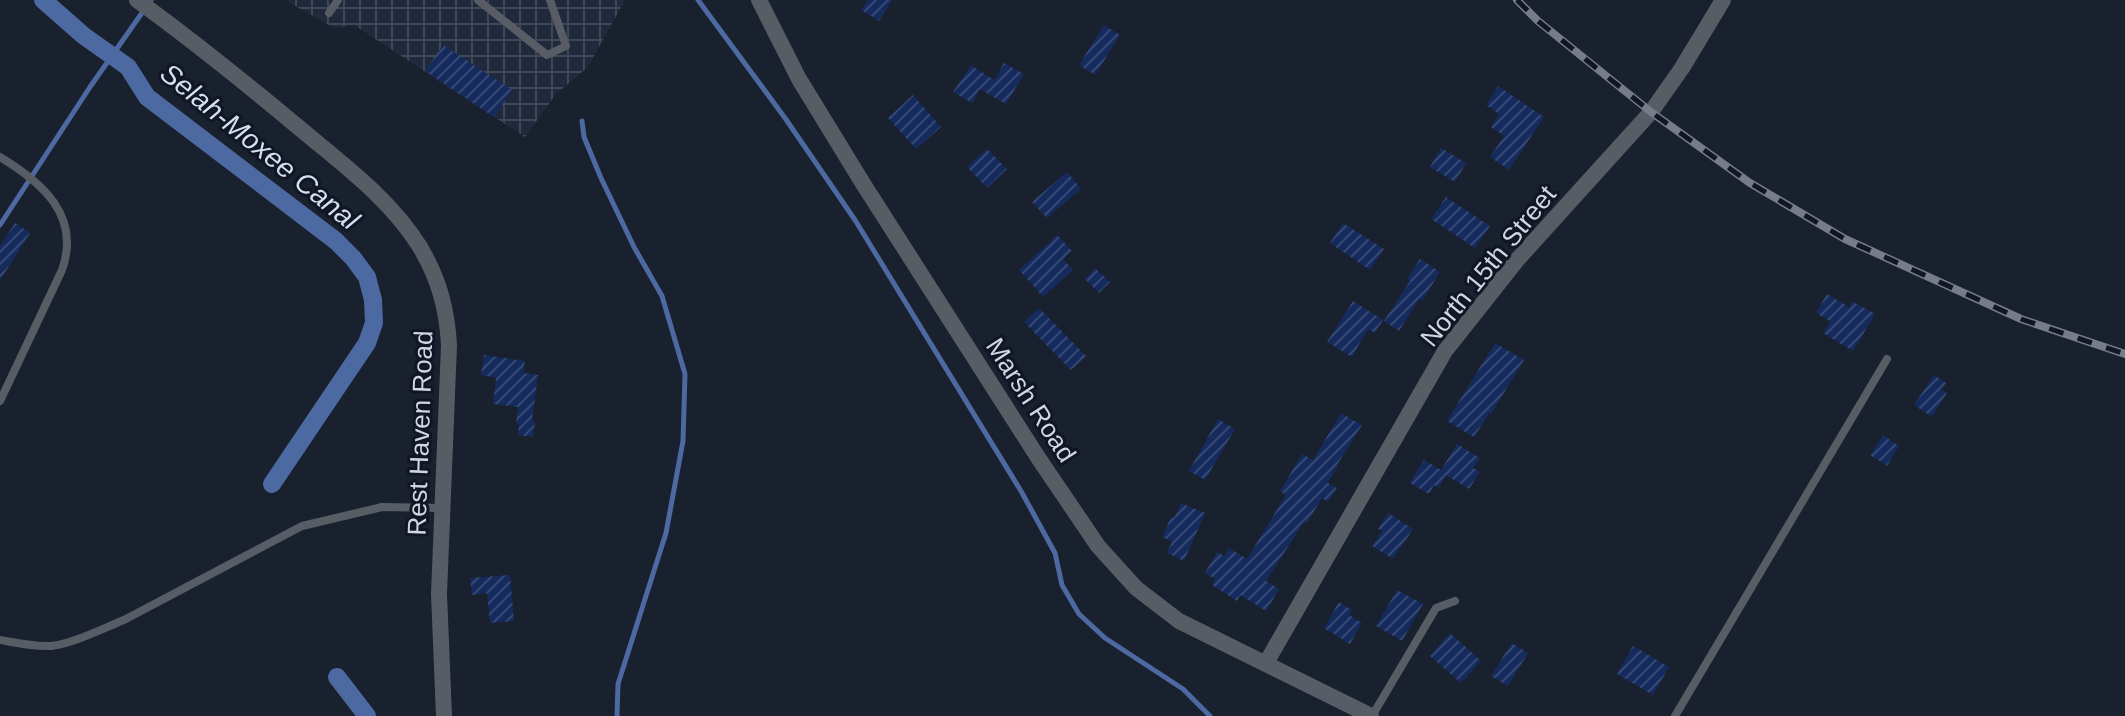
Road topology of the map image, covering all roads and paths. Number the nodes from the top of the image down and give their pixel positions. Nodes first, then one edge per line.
1 (137, 0) edge
2 (338, 0) edge
3 (478, 0) edge
4 (550, 0) edge
5 (759, 0) edge
6 (1723, 0) edge
7 (329, 13) dead end
8 (0, 157) edge
9 (1887, 359) dead end
10 (0, 401) edge
11 (443, 508) junction
12 (1455, 601) dead end
13 (0, 640) edge
14 (1266, 663) junction
15 (444, 716) edge
16 (1371, 716) edge
17 (1675, 716) edge

1 - 11 street, Rest Haven Road
2 - 7 lane
3 - 4 lane
5 - 14 street, Marsh Road
6 - 14 street, North 15th Street
8 - 10 lane
9 - 17 lane
11 - 13 lane
11 - 15 street, Rest Haven Road
12 - 16 lane
14 - 16 street, Marsh Road

